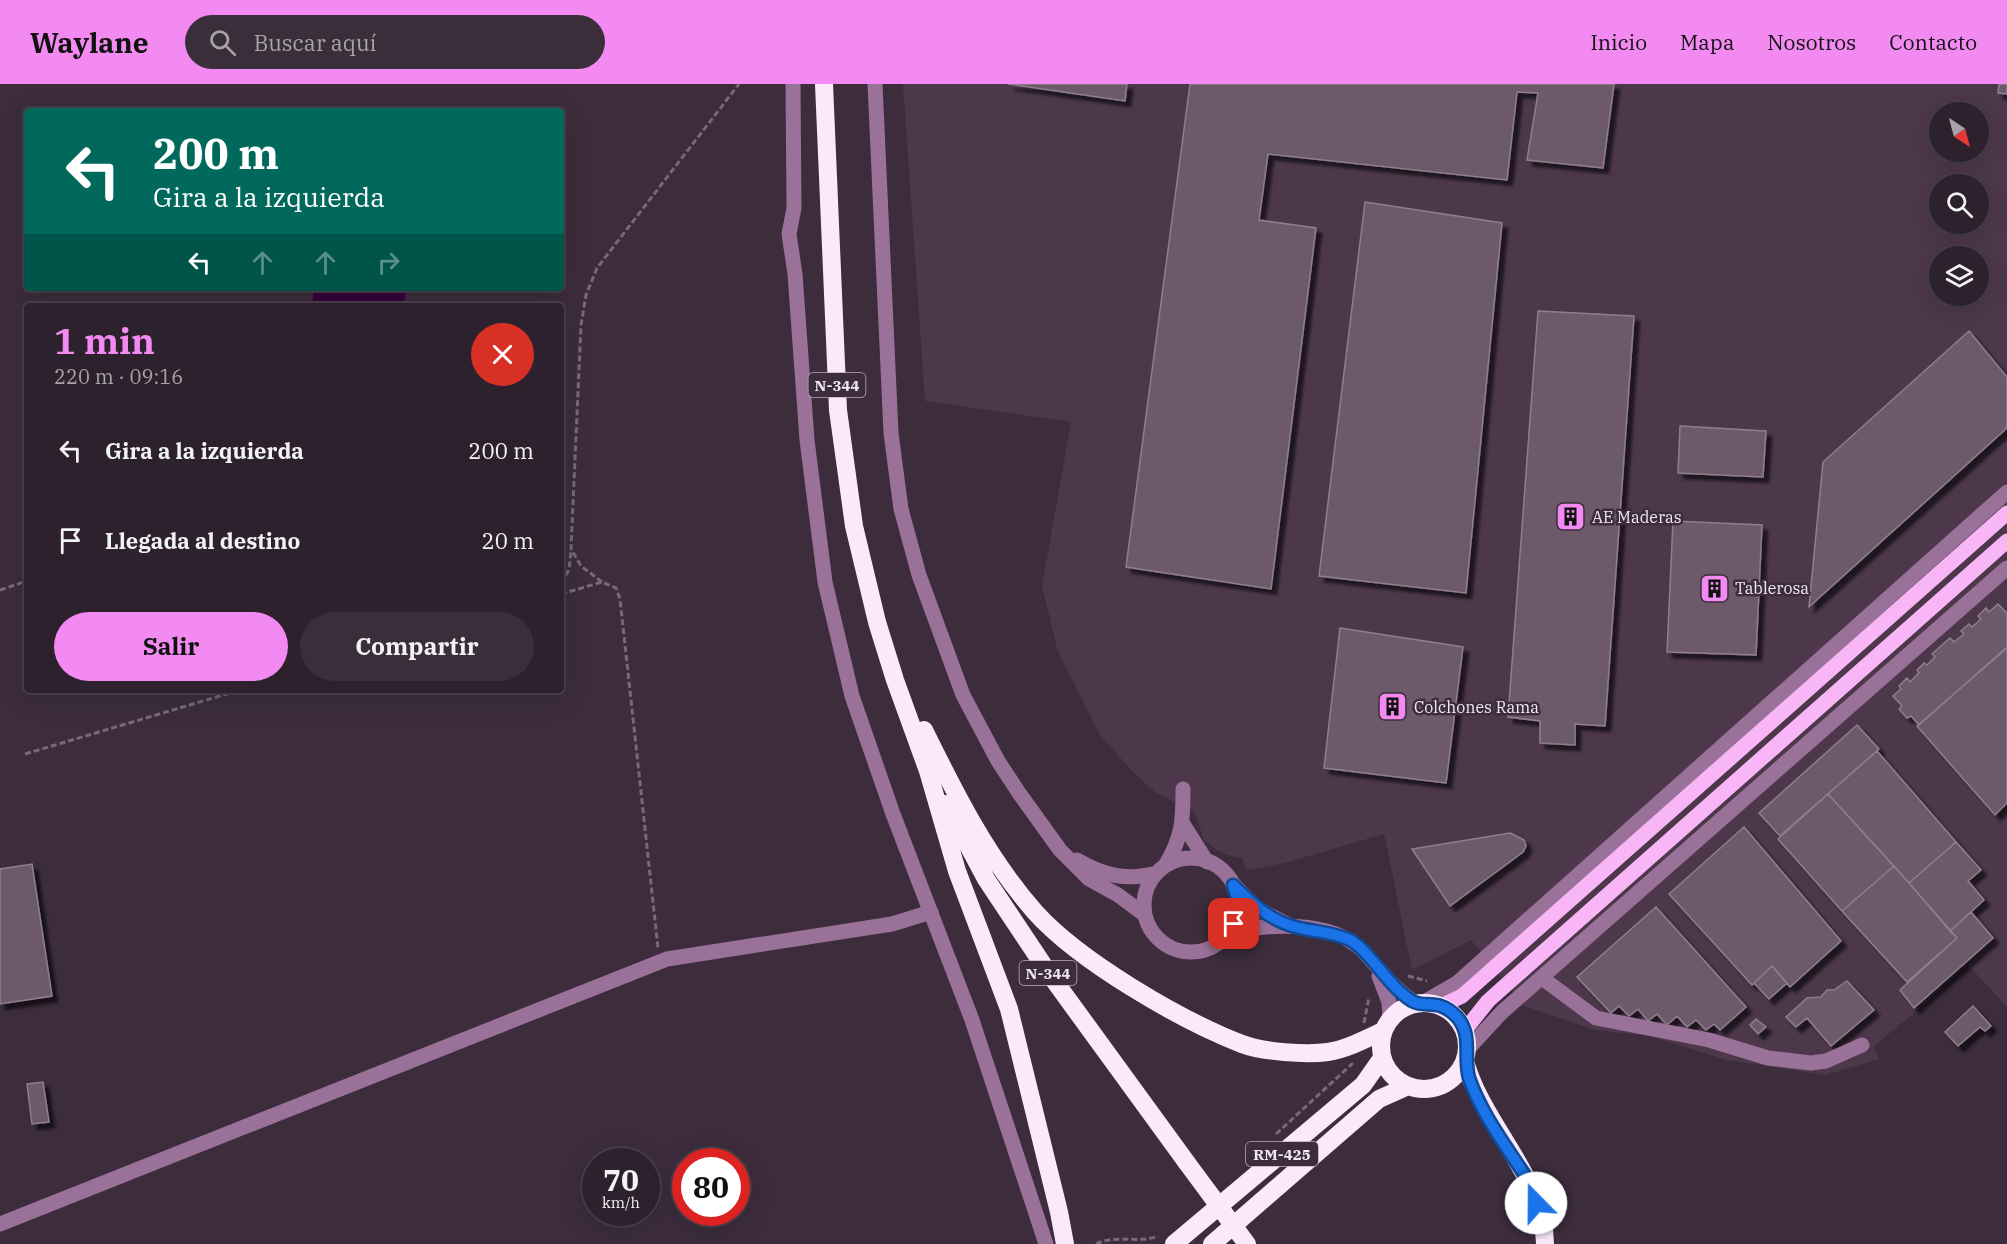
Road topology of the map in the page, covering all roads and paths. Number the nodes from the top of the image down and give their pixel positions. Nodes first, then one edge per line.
1 (739, 84) edge
2 (793, 84) edge
3 (824, 84) edge
4 (875, 84) edge
5 (2007, 492) edge
6 (2007, 513) edge
7 (2007, 541) edge
8 (571, 549) junction
9 (2007, 568) edge
10 (564, 578) edge
11 (24, 582) edge
12 (602, 582) junction
13 (0, 591) edge
14 (564, 593) edge
15 (895, 680) junction
16 (230, 693) edge
17 (25, 754) dead end
18 (928, 771) junction
19 (1183, 789) dead end
20 (1183, 824) junction
21 (1060, 850) junction
22 (1207, 861) junction
23 (1161, 870) junction
24 (1233, 885) junction
25 (931, 912) junction
26 (1144, 915) junction
27 (1292, 926) junction
28 (1226, 935) junction
29 (660, 962) junction
30 (1376, 967) junction
31 (1404, 974) dead end
32 (1542, 978) junction
33 (1429, 982) dead end
34 (1370, 993) dead end
35 (1427, 1003) junction
36 (1386, 1025) junction
37 (1465, 1030) junction
38 (1360, 1042) junction
39 (1862, 1045) dead end
40 (1466, 1056) junction
41 (1382, 1058) junction
42 (1408, 1086) junction
43 (1272, 1138) dead end
44 (0, 1224) edge
45 (1170, 1239) edge
46 (1046, 1244) edge
47 (1065, 1244) edge
48 (1096, 1244) edge
49 (1212, 1244) edge
50 (1247, 1244) edge
51 (1545, 1244) edge

1 - 8 path
2 - 25 street
3 - 15 highway, N-344
4 - 21 street
5 - 35 street
6 - 35 main road
7 - 37 main road
8 - 10 path
8 - 12 path
9 - 32 street
11 - 13 path
12 - 14 path
12 - 29 path
15 - 18 highway, N-344
15 - 38 highway
16 - 17 path
18 - 47 highway
18 - 50 highway, N-344, bridge
19 - 20 street
20 - 22 street
20 - 23 street
21 - 23 street
21 - 26 street
22 - 23 street
22 - 24 street
23 - 26 street
24 - 27 street
24 - 28 street
25 - 29 street
25 - 46 street
26 - 28 street
27 - 28 street
27 - 30 street
29 - 44 street
30 - 35 street
30 - 36 street
31 - 33 path
32 - 39 street
32 - 40 street
34 - 38 path
35 - 36 highway
35 - 37 highway
36 - 38 highway
36 - 41 highway
37 - 40 highway
38 - 43 path
40 - 42 highway
40 - 51 highway
41 - 42 highway
41 - 45 highway, RM-425
42 - 49 highway, RM-425
45 - 48 path

